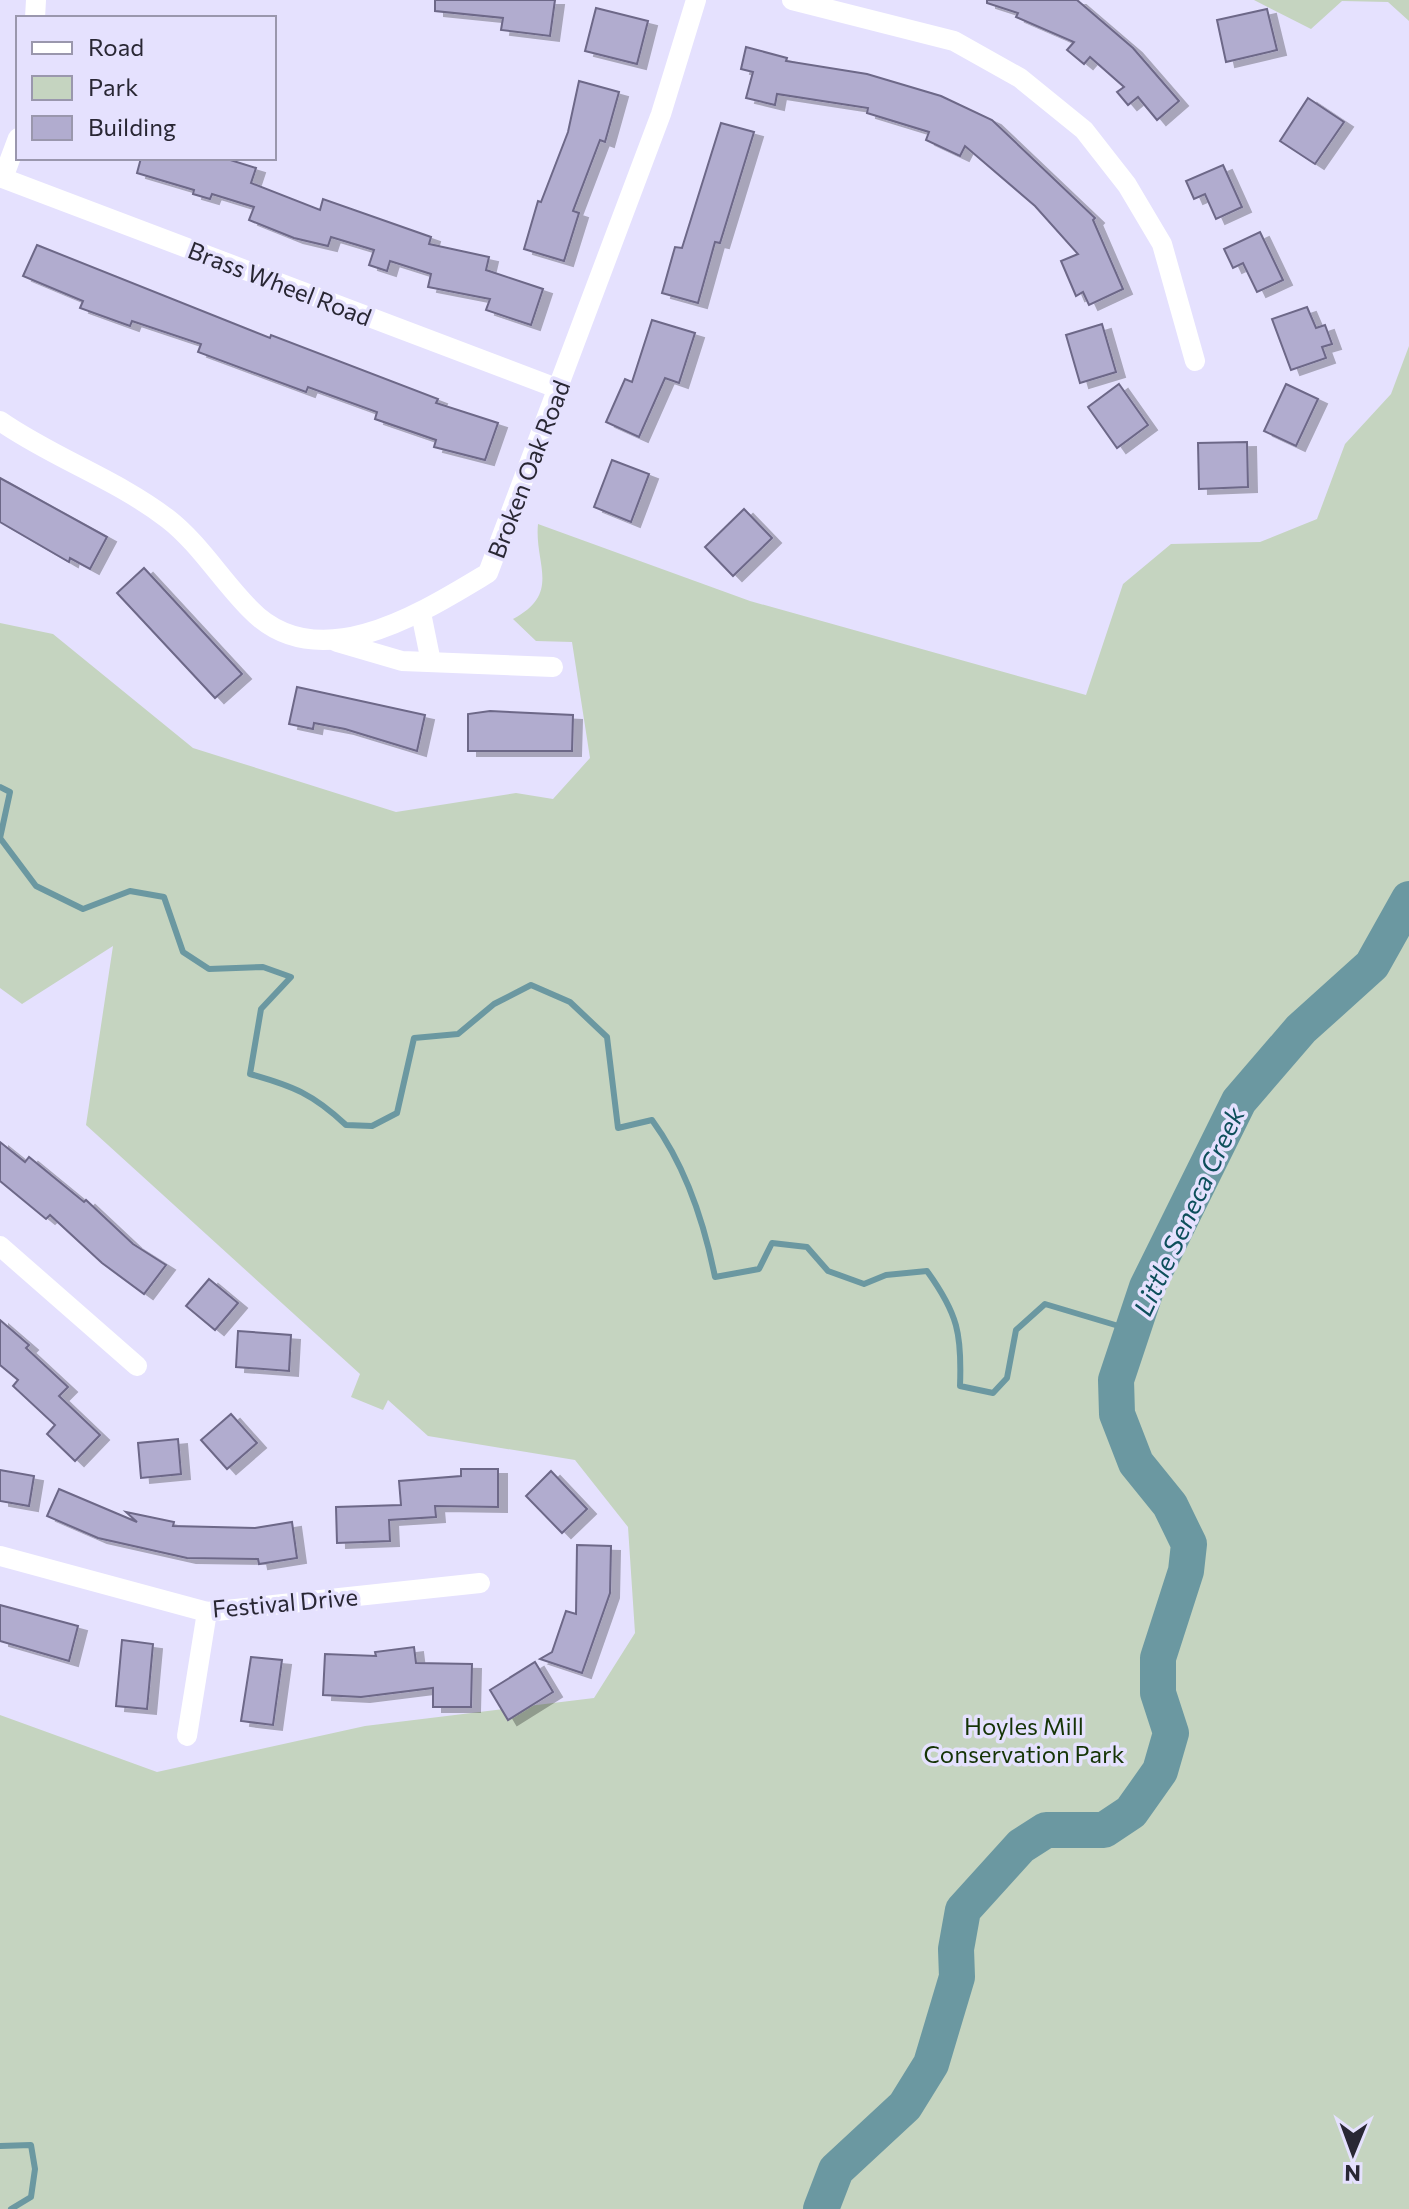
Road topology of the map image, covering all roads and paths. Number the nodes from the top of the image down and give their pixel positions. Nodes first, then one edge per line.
1 (696, 0) edge
2 (792, 0) edge
3 (16, 143) edge
4 (1, 177) edge
5 (1195, 361) dead end
6 (559, 389) junction
7 (0, 421) edge
8 (421, 613) junction
9 (333, 641) junction
10 (431, 662) junction
11 (553, 667) dead end
12 (0, 1246) edge
13 (137, 1366) dead end
14 (0, 1556) edge
15 (480, 1583) dead end
16 (207, 1612) junction
17 (187, 1736) dead end

1 - 6 street, Broken Oak Road
2 - 5 street
3 - 4 street
4 - 6 street, Brass Wheel Road
6 - 8 street, Broken Oak Road
7 - 9 street, Broken Oak Road
8 - 9 street, Broken Oak Road
8 - 10 street
9 - 10 street
10 - 11 street
12 - 13 street
14 - 16 street, Festival Drive
15 - 16 street, Festival Drive
16 - 17 street

